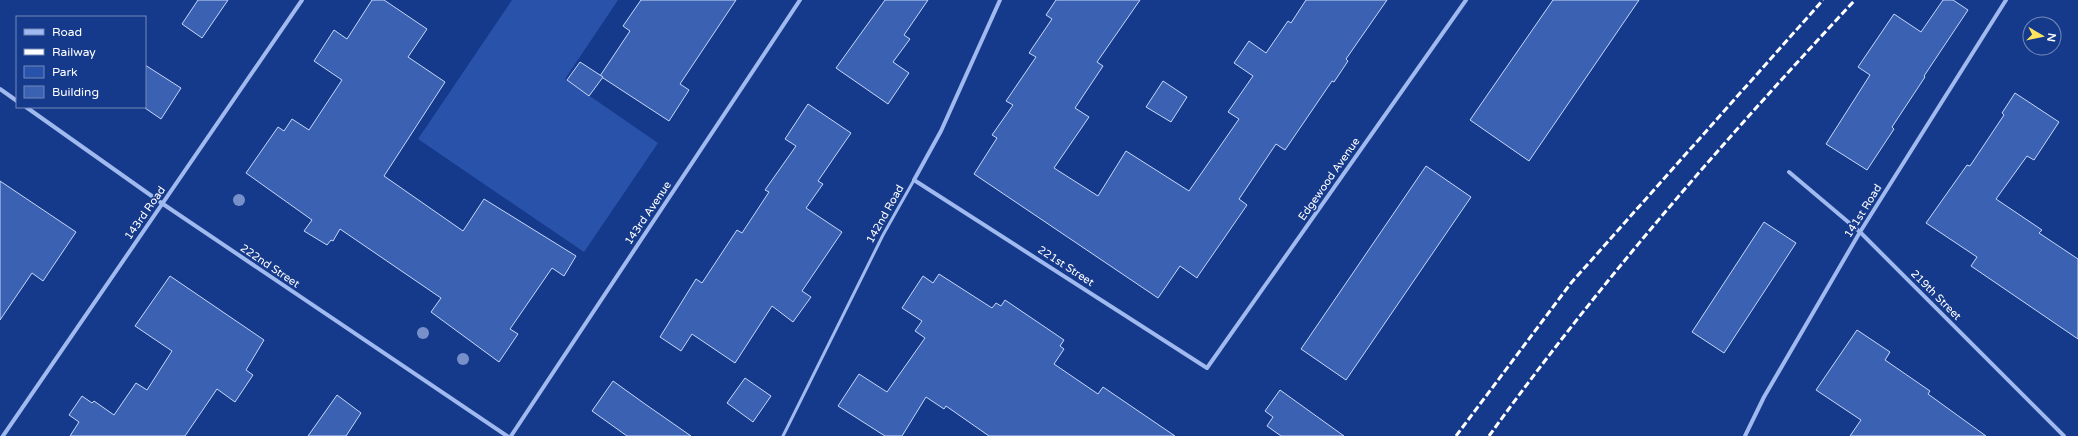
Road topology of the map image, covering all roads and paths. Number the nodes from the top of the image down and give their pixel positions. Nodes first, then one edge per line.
1 (302, 0) edge
2 (800, 0) edge
3 (1000, 0) edge
4 (1466, 0) edge
5 (2006, 0) edge
6 (0, 89) edge
7 (16, 100) edge
8 (27, 108) edge
9 (1789, 172) dead end
10 (914, 180) junction
11 (162, 204) junction
12 (1860, 232) junction
13 (1207, 368) joint
14 (3, 436) edge
15 (507, 436) edge
16 (510, 436) edge
17 (783, 436) edge
18 (1744, 436) edge
19 (2064, 436) edge

1 - 11 street, 143rd Road
2 - 16 street, 143rd Avenue
3 - 10 street, 142nd Road
4 - 13 street, Edgewood Avenue
5 - 12 street, 141st Road
6 - 7 street
8 - 11 street, 222nd Street
9 - 12 street, 219th Street
10 - 13 street, 221st Street
10 - 17 lane, 142nd Road
11 - 14 street, 143rd Road
11 - 15 street, 222nd Street
12 - 18 street, 141st Road
12 - 19 street, 219th Street

